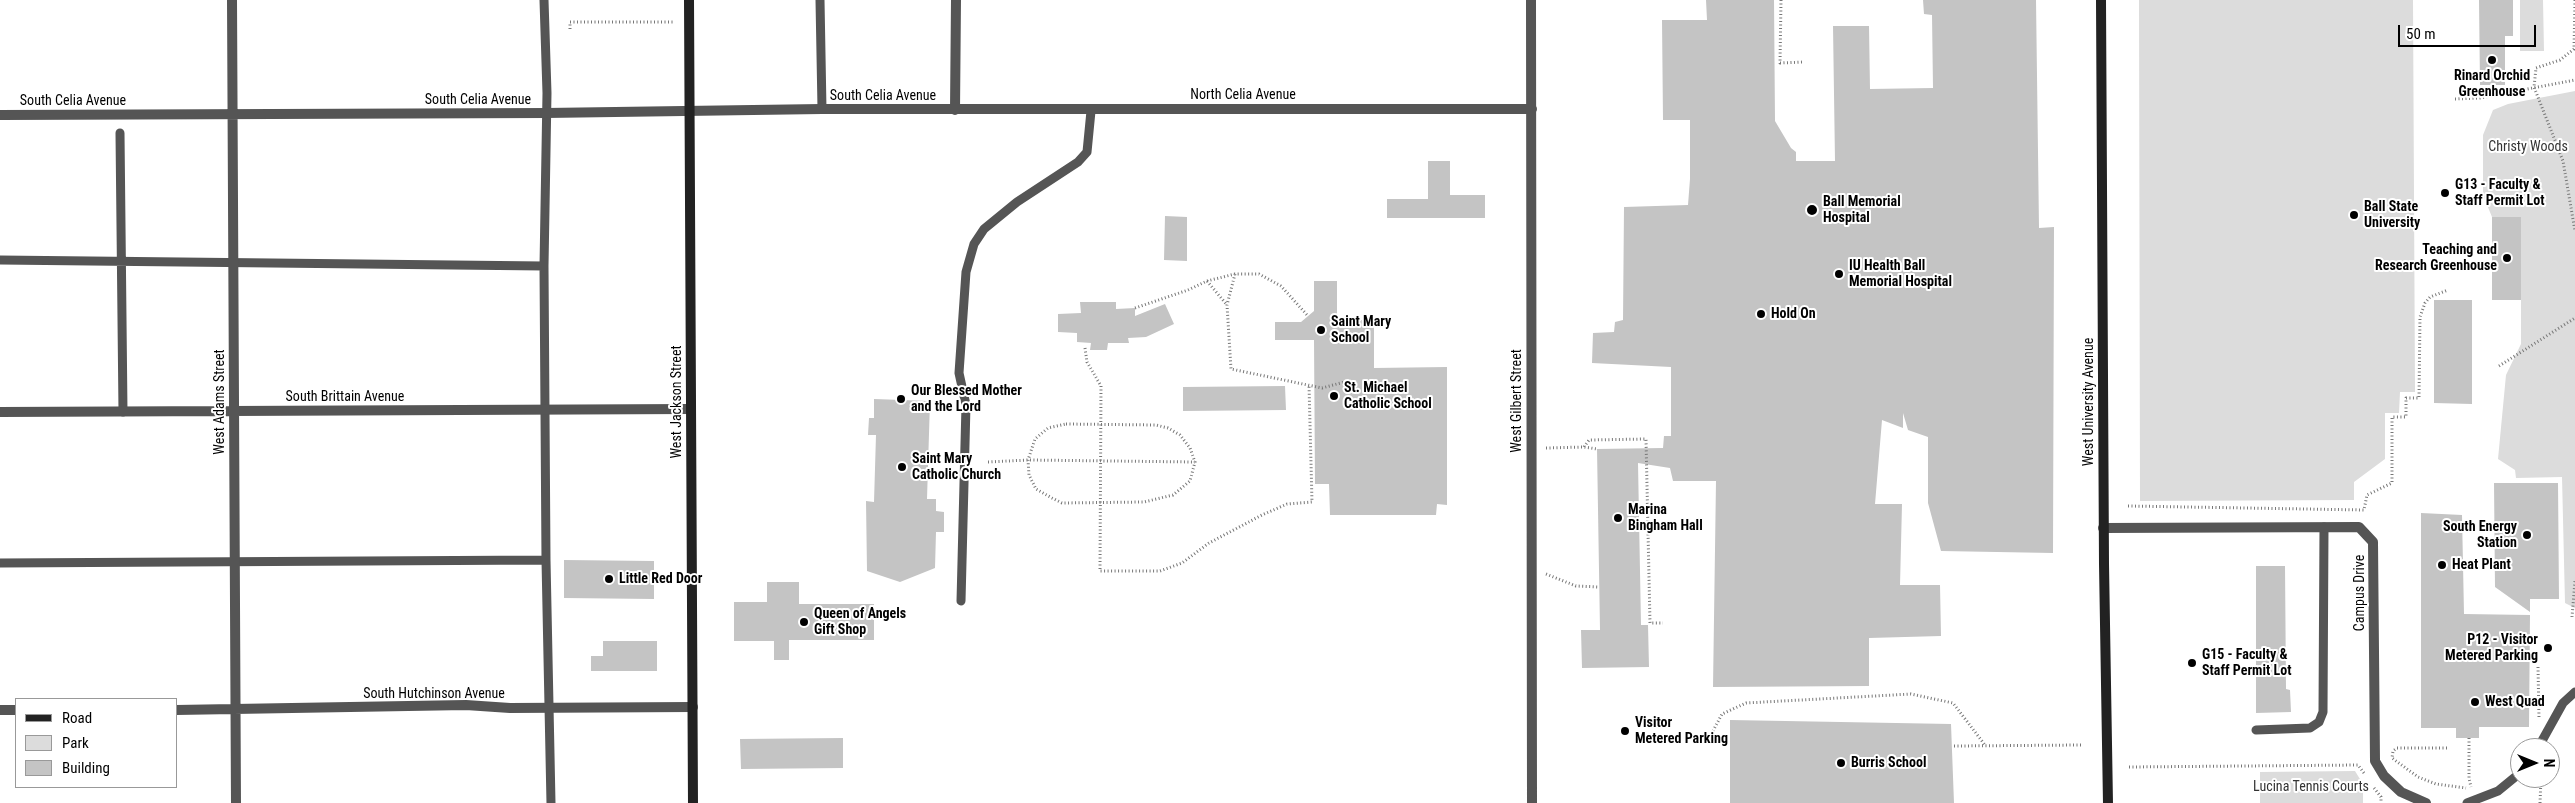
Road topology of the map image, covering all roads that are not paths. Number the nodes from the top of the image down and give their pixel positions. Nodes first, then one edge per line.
1 (232, 0) edge
2 (544, 0) edge
3 (689, 0) edge
4 (820, 0) edge
5 (956, 0) edge
6 (1531, 0) edge
7 (2101, 0) edge
8 (822, 109) junction
9 (1532, 109) junction
10 (955, 110) junction
11 (690, 111) junction
12 (1091, 111) junction
13 (232, 114) junction
14 (546, 114) junction
15 (0, 116) edge
16 (120, 133) dead end
17 (0, 260) edge
18 (121, 261) junction
19 (233, 261) junction
20 (544, 266) junction
21 (691, 409) junction
22 (546, 410) junction
23 (234, 411) junction
24 (0, 412) edge
25 (123, 412) junction
26 (2324, 527) junction
27 (2103, 528) junction
28 (546, 560) junction
29 (0, 563) edge
30 (234, 563) junction
31 (961, 601) dead end
32 (2575, 692) edge
33 (693, 707) junction
34 (550, 708) junction
35 (0, 710) edge
36 (15, 710) edge
37 (178, 710) edge
38 (235, 710) junction
39 (2256, 730) dead end
40 (2544, 738) edge
41 (2510, 782) edge
42 (236, 803) edge
43 (551, 803) edge
44 (693, 803) edge
45 (1532, 803) edge
46 (2108, 803) edge
47 (2426, 803) edge
48 (2467, 803) edge

1 - 13 street, West Adams Street
2 - 14 lane
3 - 11 main road, West Jackson Street
4 - 8 lane
5 - 10 street
6 - 9 street, West Gilbert Street
7 - 27 main road, West University Avenue
8 - 10 street, South Celia Avenue
8 - 11 street, South Celia Avenue
9 - 12 street, North Celia Avenue
9 - 45 street, West Gilbert Street
10 - 12 street, North Celia Avenue
11 - 14 street, South Celia Avenue
11 - 21 main road, West Jackson Street
12 - 31 lane
13 - 14 street, South Celia Avenue
13 - 15 street, South Celia Avenue
13 - 19 street, West Adams Street
14 - 20 lane
16 - 18 lane
17 - 18 lane
18 - 19 lane
18 - 25 lane
19 - 20 lane
19 - 23 street, West Adams Street
20 - 22 lane
21 - 22 street, South Brittain Avenue
21 - 33 main road, West Jackson Street
22 - 23 street, South Brittain Avenue
22 - 28 lane
23 - 25 street, South Brittain Avenue
23 - 30 street, West Adams Street
24 - 25 street, South Brittain Avenue
26 - 27 street, Campus Drive
26 - 39 lane
26 - 47 street, Campus Drive
27 - 46 main road, West University Avenue
28 - 30 lane
28 - 34 lane
29 - 30 lane
30 - 38 street, West Adams Street
32 - 40 lane
33 - 34 street, South Hutchinson Avenue
33 - 44 main road, West Jackson Street
34 - 38 street, South Hutchinson Avenue
34 - 43 lane
35 - 36 street
37 - 38 street, South Hutchinson Avenue
38 - 42 street, West Adams Street
41 - 48 lane

